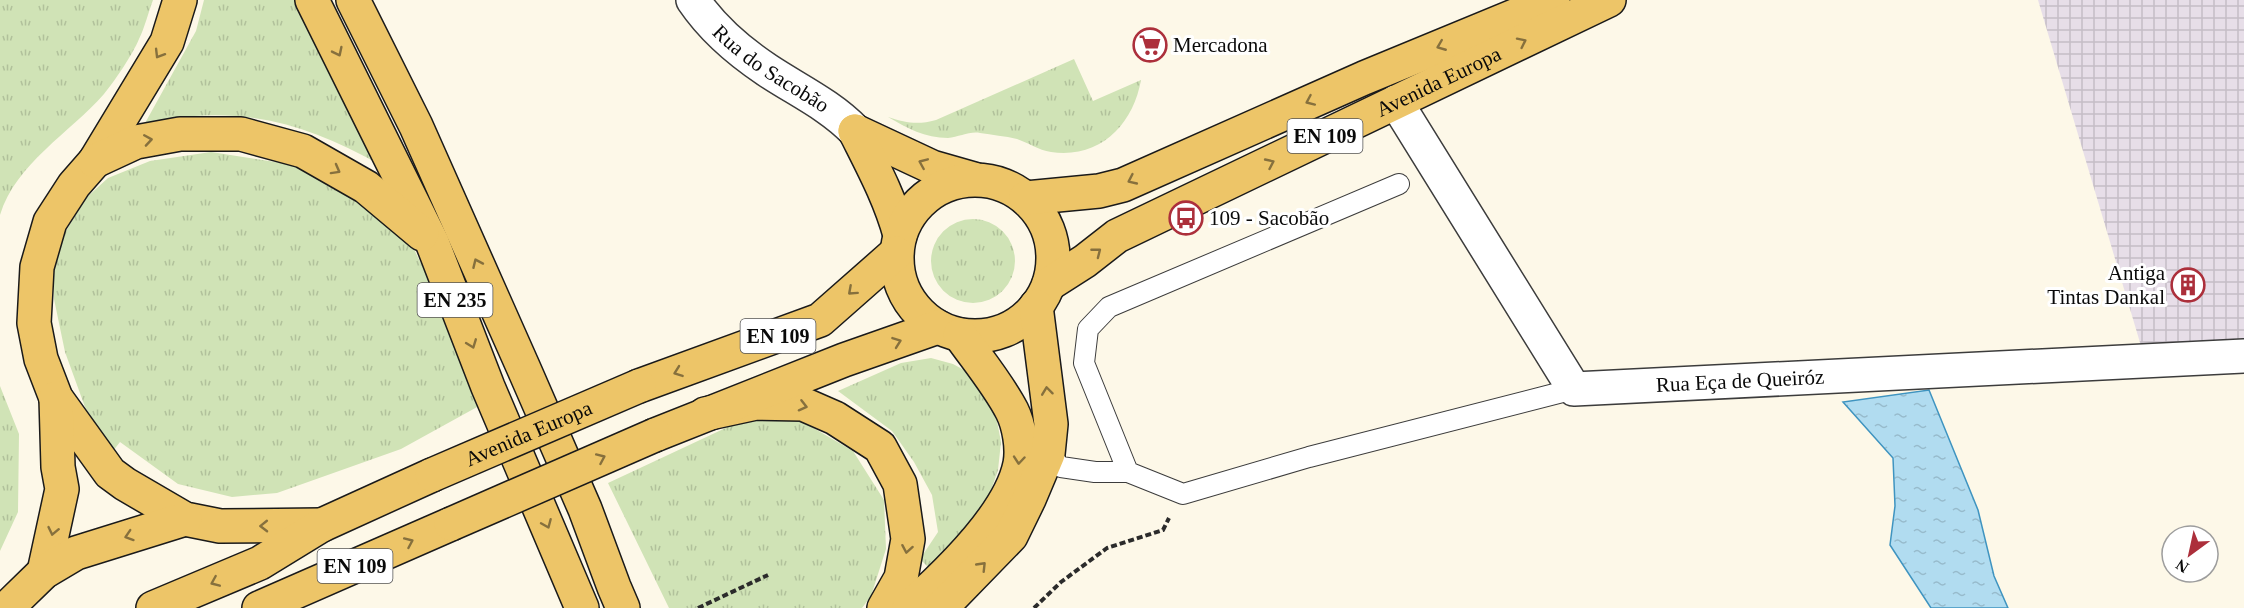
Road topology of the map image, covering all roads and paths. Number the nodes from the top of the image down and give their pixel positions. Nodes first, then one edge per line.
1 (180, 0) edge
2 (312, 0) edge
3 (353, 0) edge
4 (693, 0) edge
5 (1553, 0) edge
6 (1609, 0) edge
7 (1396, 102) junction
8 (855, 131) junction
9 (95, 161) junction
10 (979, 180) junction
11 (1399, 184) dead end
12 (1026, 198) junction
13 (432, 242) junction
14 (898, 244) junction
15 (1043, 295) junction
16 (949, 331) junction
17 (2244, 356) edge
18 (1574, 389) junction
19 (56, 398) junction
20 (705, 414) junction
21 (1048, 454) junction
22 (1128, 472) junction
23 (1183, 494) junction
24 (585, 509) junction
25 (184, 519) junction
26 (322, 525) junction
27 (44, 572) junction
28 (768, 575) dead end
29 (7, 608) edge
30 (153, 608) edge
31 (259, 608) edge
32 (582, 608) edge
33 (623, 608) edge
34 (647, 608) edge
35 (698, 608) edge
36 (884, 608) edge
37 (909, 608) edge
38 (941, 608) edge
39 (1034, 608) edge

1 -> 9 main road
2 -> 13 main road, EN 235
24 -> 3 main road, EN 235
4 - 8 street, Rua do Sacobão
5 -> 12 main road, Avenida Europa / EN 109
7 -> 6 main road, Avenida Europa / EN 109
15 -> 7 main road, Avenida Europa / EN 109
7 - 18 street
10 -> 8 main road
8 - 14 main road
9 -> 13 main road
9 - 19 main road
10 - 12 main road, Avenida Europa / EN 109
10 - 14 main road, Avenida Europa / EN 109
11 - 22 lane
12 - 15 main road, Avenida Europa / EN 109
13 -> 32 main road, EN 235
14 - 16 main road
14 -> 26 main road, Avenida Europa / EN 109, bridge
15 - 16 main road, Avenida Europa / EN 109
21 -> 15 main road
20 -> 16 main road, Avenida Europa / EN 109
16 -> 37 main road
17 - 18 street, Rua Eça de Queiróz
18 - 23 lane
19 - 25 main road
19 -> 27 main road
31 -> 20 main road, Avenida Europa / EN 109, bridge
20 -> 36 main road
21 - 22 lane
38 -> 21 main road
22 - 23 lane
23 - 39 path
24 - 33 main road, EN 235
24 - 34 main road
26 -> 25 main road
25 -> 27 main road
26 -> 30 main road, Avenida Europa / EN 109
27 - 29 main road
28 - 35 path

